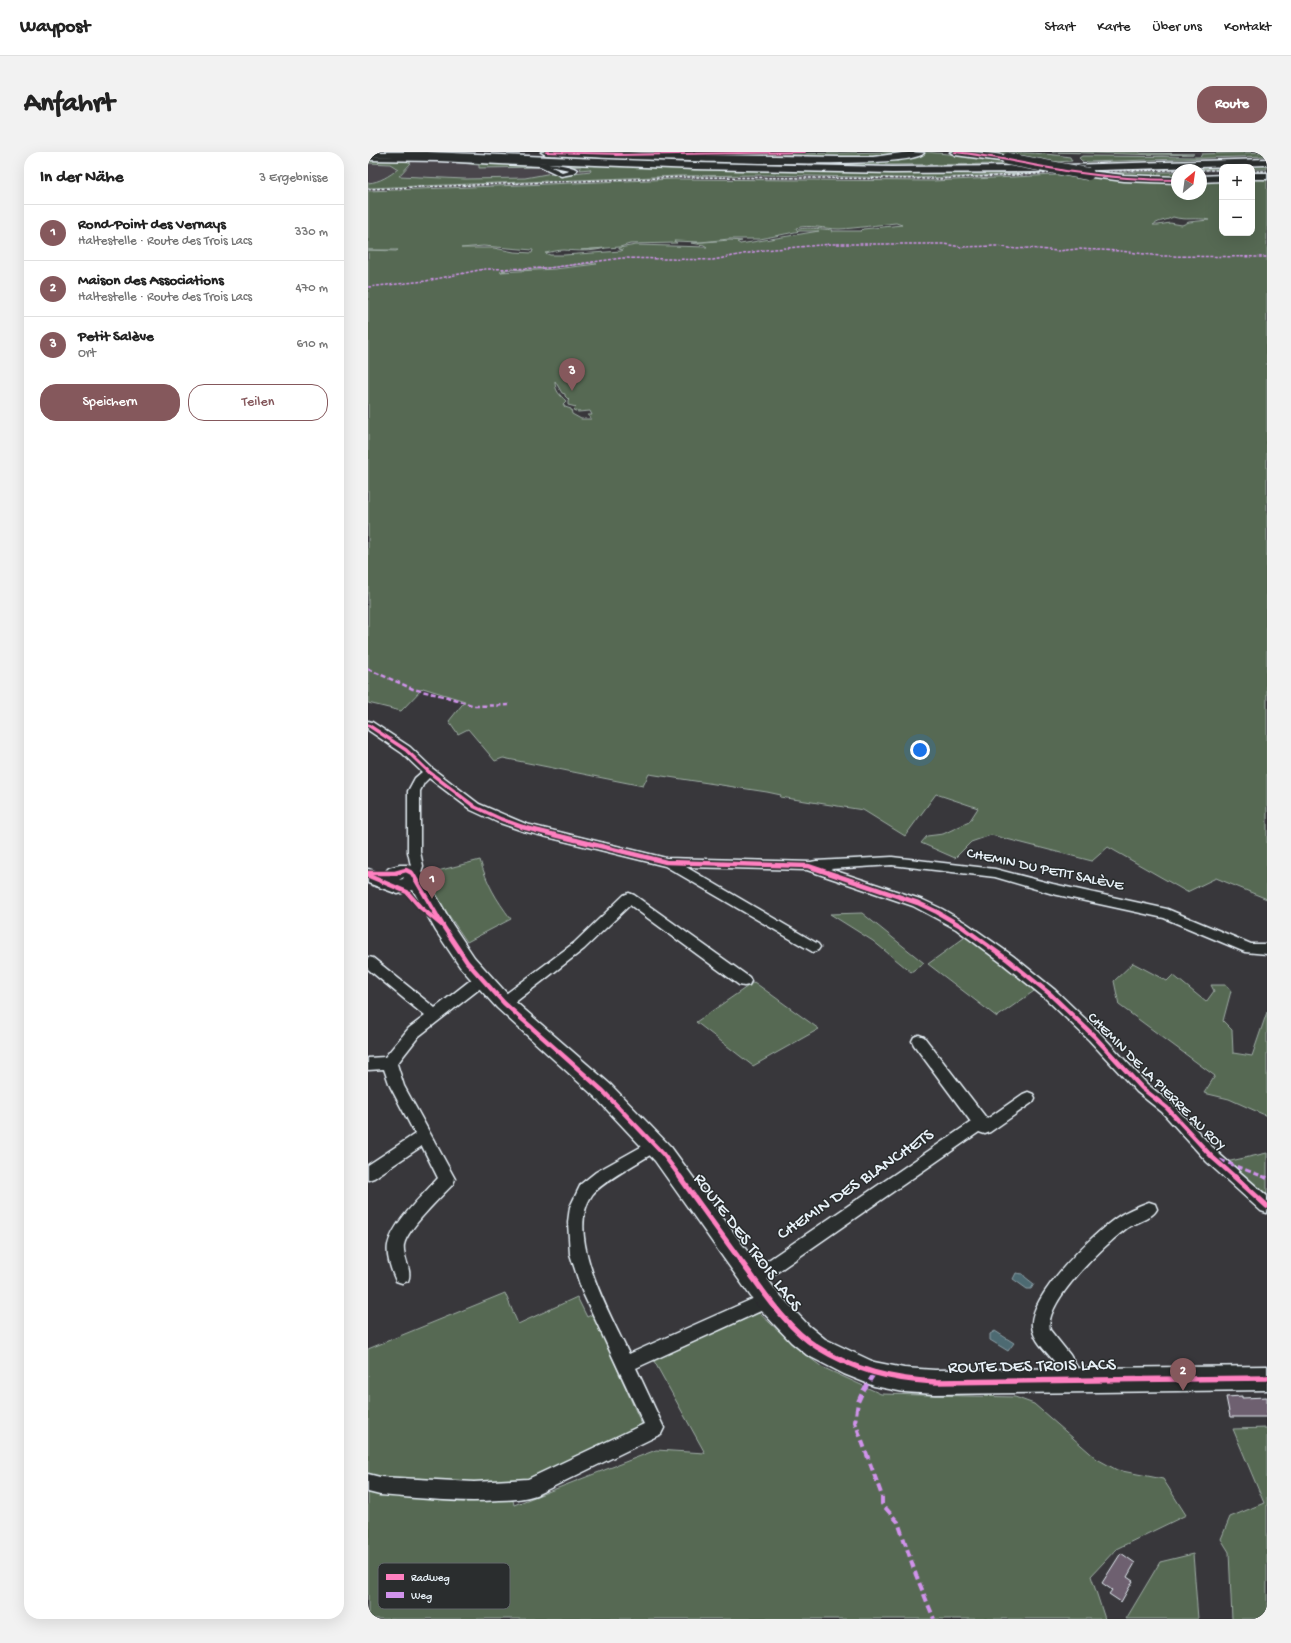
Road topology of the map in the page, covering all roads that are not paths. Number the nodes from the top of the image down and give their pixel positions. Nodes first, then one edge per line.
1 (425, 152) edge
2 (546, 152) edge
3 (670, 152) edge
4 (805, 152) edge
5 (955, 152) edge
6 (368, 153) edge
7 (919, 153) edge
8 (597, 154) junction
9 (615, 155) junction
10 (368, 158) edge
11 (1267, 158) edge
12 (1267, 162) edge
13 (543, 165) dead end
14 (1255, 176) edge
15 (1267, 176) edge
16 (1219, 178) edge
17 (1207, 179) edge
18 (1171, 180) edge
19 (368, 725) edge
20 (429, 772) junction
21 (666, 862) junction
22 (808, 866) junction
23 (368, 875) edge
24 (402, 878) junction
25 (813, 947) dead end
26 (1267, 949) edge
27 (368, 962) edge
28 (482, 979) junction
29 (744, 981) dead end
30 (504, 1003) junction
31 (435, 1016) junction
32 (919, 1041) dead end
33 (389, 1063) junction
34 (368, 1064) edge
35 (1028, 1098) dead end
36 (981, 1123) junction
37 (425, 1136) junction
38 (655, 1145) junction
39 (368, 1173) edge
40 (1267, 1206) edge
41 (1149, 1209) dead end
42 (402, 1276) dead end
43 (754, 1279) junction
44 (768, 1300) junction
45 (624, 1365) junction
46 (1267, 1378) edge
47 (1076, 1381) junction
48 (368, 1483) edge

1 - 11 highway
2 - 8 main road
3 - 8 main road
4 - 9 main road
5 - 18 main road, bridge
6 - 12 highway
7 - 9 main road
8 - 9 main road
10 - 13 street
14 - 15 main road
16 - 17 main road
19 - 20 street, CHEMIN DE LA PIERRE AU ROY
20 - 21 street, CHEMIN DE LA PIERRE AU ROY
20 - 24 street
21 - 22 street, CHEMIN DE LA PIERRE AU ROY
21 - 25 street
22 - 26 street, CHEMIN DU PETIT SALÈVE
22 - 40 street, CHEMIN DE LA PIERRE AU ROY
23 - 24 street, ROUTE DES TROIS LACS
24 - 28 street, ROUTE DES TROIS LACS
27 - 31 street
28 - 30 street, ROUTE DES TROIS LACS
28 - 31 street
29 - 30 street
30 - 38 street, ROUTE DES TROIS LACS
31 - 33 street
32 - 36 street
33 - 34 street
33 - 37 street
35 - 36 street, CHEMIN DES BLANCHETS
36 - 43 street, CHEMIN DES BLANCHETS
37 - 39 street
37 - 42 street
38 - 43 street, ROUTE DES TROIS LACS
38 - 45 street
41 - 47 street
43 - 44 street, ROUTE DES TROIS LACS
44 - 45 street
44 - 47 street, ROUTE DES TROIS LACS
45 - 48 street
46 - 47 street, ROUTE DES TROIS LACS

